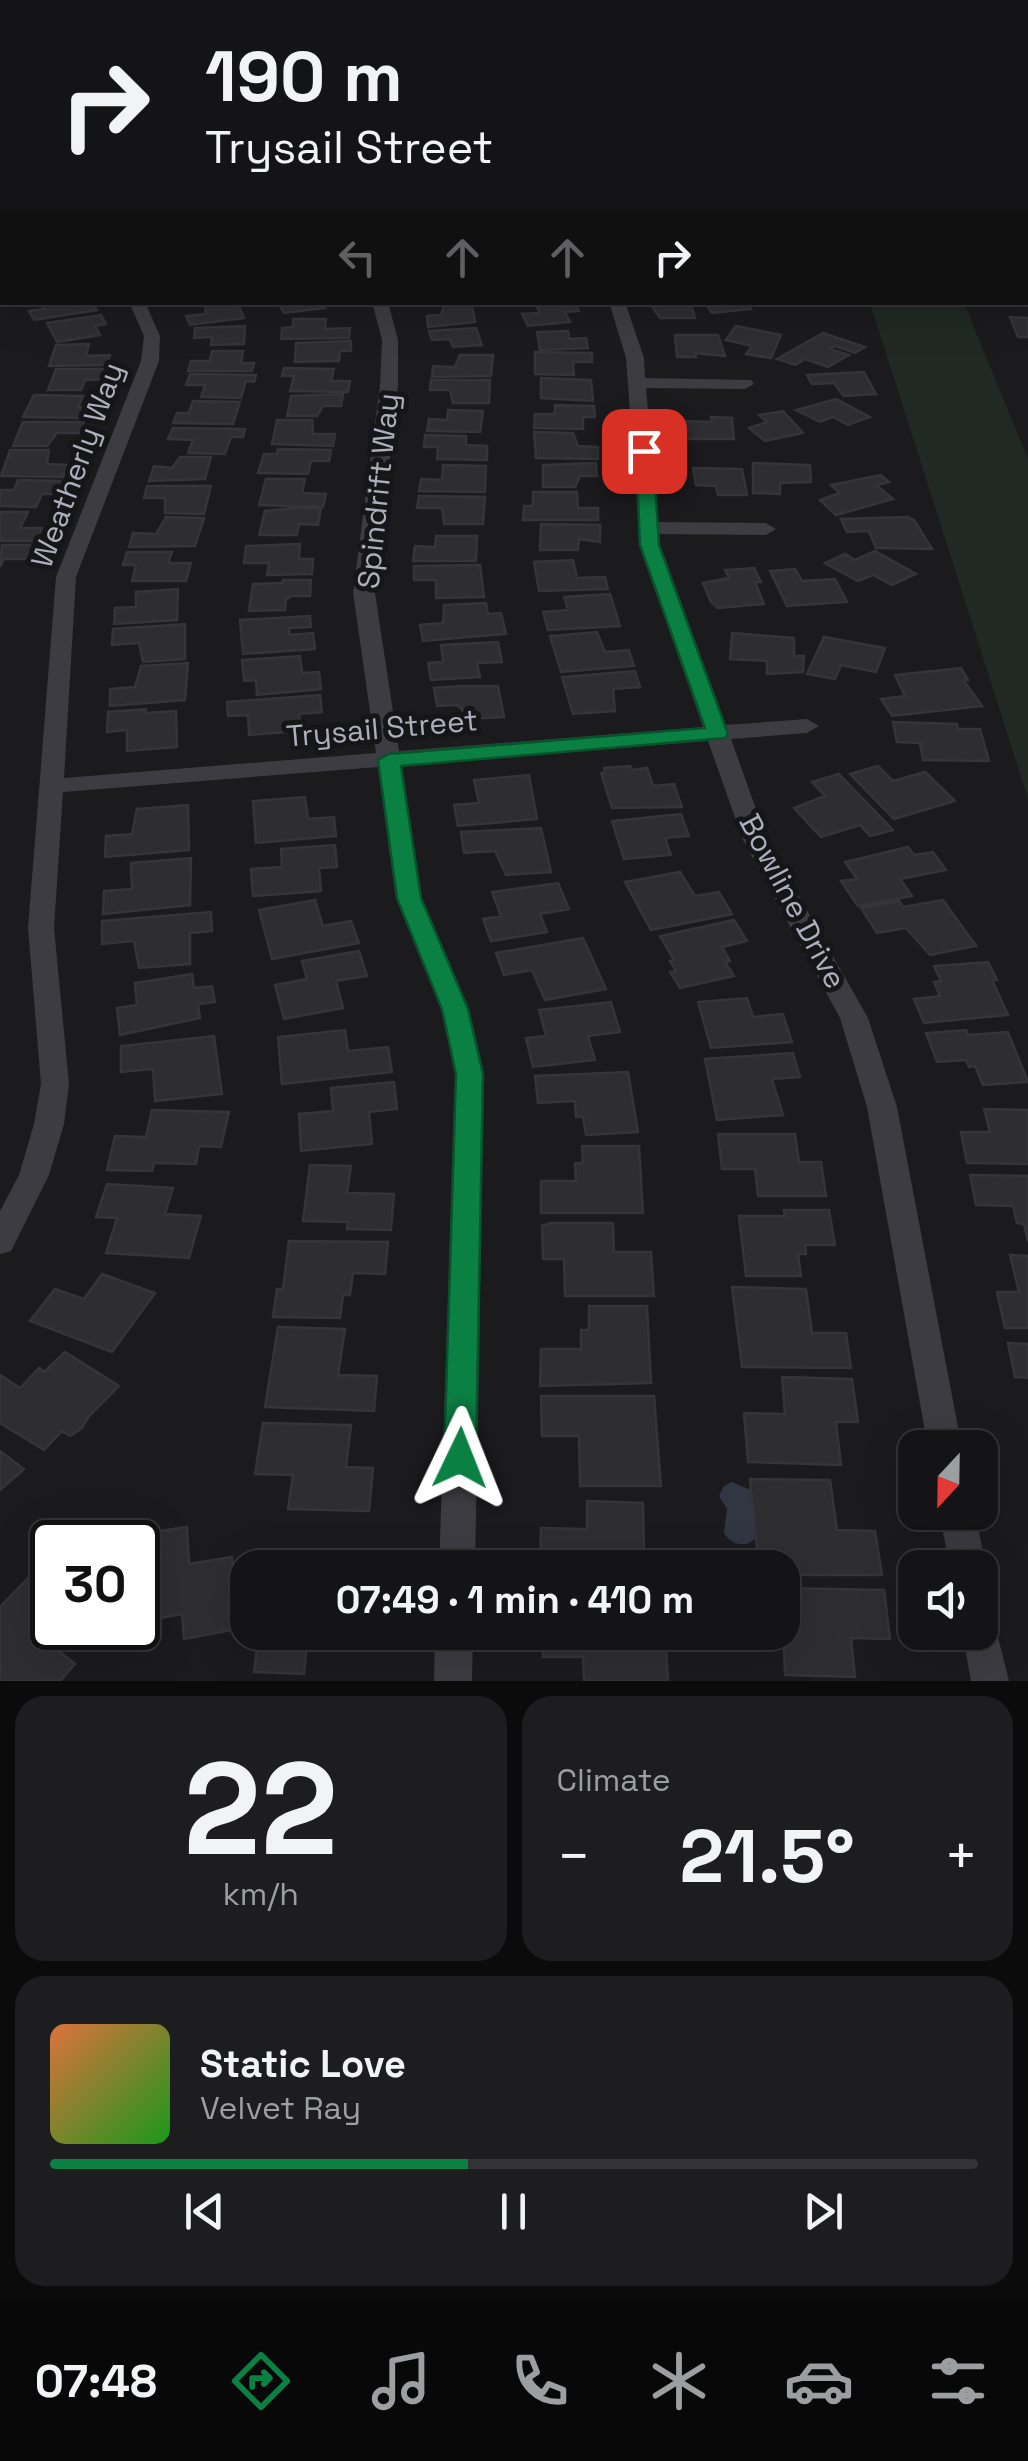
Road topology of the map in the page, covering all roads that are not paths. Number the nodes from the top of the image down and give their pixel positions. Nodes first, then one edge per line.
1 (138, 305) edge
2 (381, 305) edge
3 (618, 305) edge
4 (638, 383) junction
5 (745, 384) dead end
6 (648, 528) junction
7 (766, 530) dead end
8 (807, 726) dead end
9 (718, 734) junction
10 (389, 760) junction
11 (52, 786) junction
12 (0, 1242) edge
13 (941, 1430) edge
14 (457, 1550) edge
15 (454, 1650) edge
16 (984, 1650) edge
17 (453, 1681) edge
18 (990, 1681) edge

1 - 11 street, Weatherly Way
2 - 10 street, Spindrift Way
3 - 4 street, Bowline Drive
4 - 5 street
4 - 6 street, Bowline Drive
6 - 7 street
6 - 9 street, Bowline Drive
8 - 9 street, Trysail Street
9 - 10 street, Trysail Street
9 - 13 street, Bowline Drive
10 - 11 street, Trysail Street
10 - 14 street, Spindrift Way
11 - 12 street, Weatherly Way
15 - 17 street
16 - 18 street

